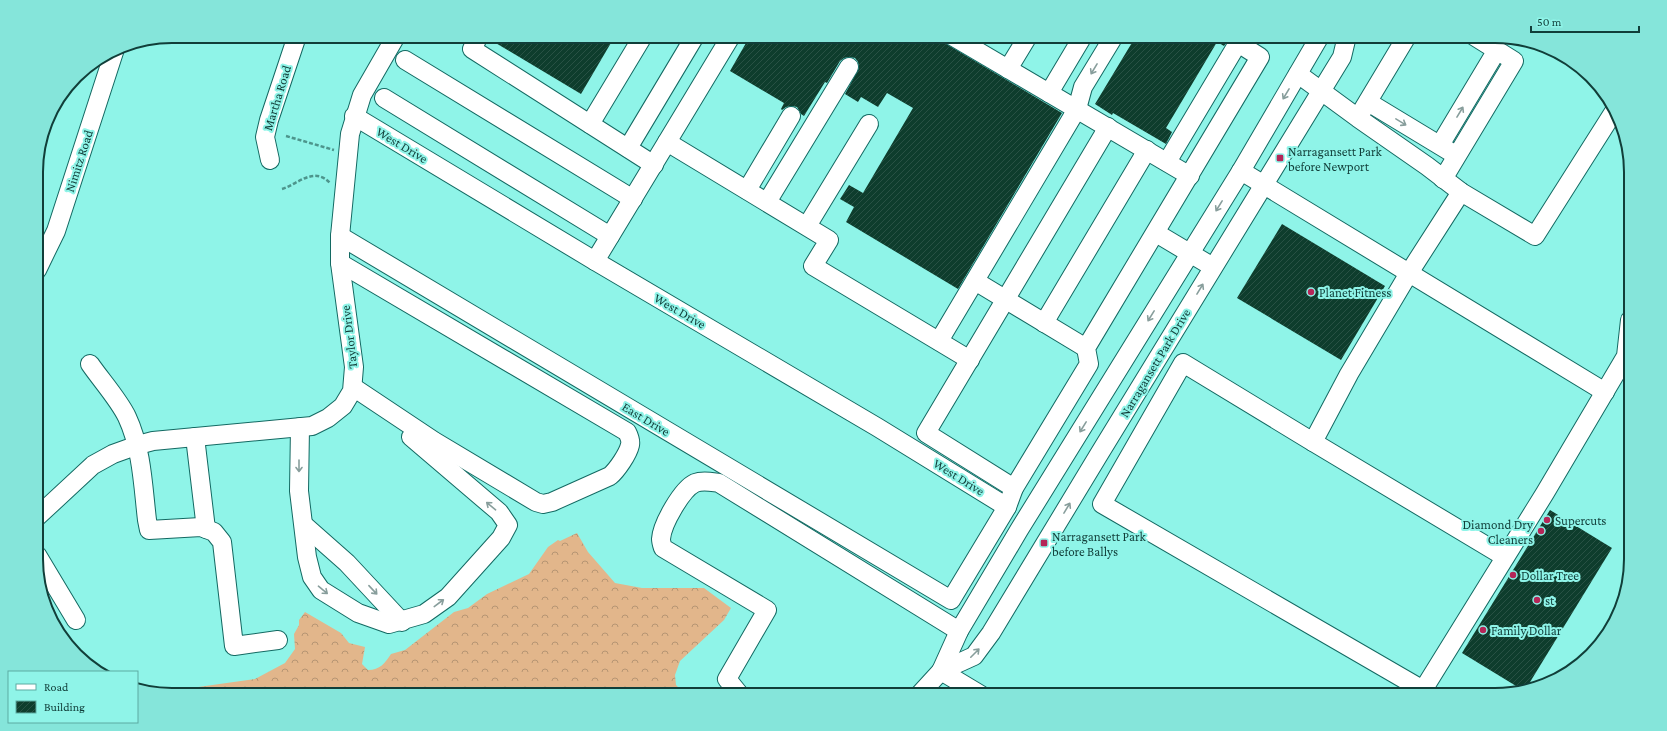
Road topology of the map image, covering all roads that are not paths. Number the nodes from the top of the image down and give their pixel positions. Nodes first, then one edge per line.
1 (295, 43) edge
2 (392, 43) edge
3 (475, 43) edge
4 (639, 43) edge
5 (691, 43) edge
6 (727, 43) edge
7 (977, 43) edge
8 (1024, 43) edge
9 (1079, 43) edge
10 (1110, 43) edge
11 (1316, 43) edge
12 (1345, 43) edge
13 (1403, 43) edge
14 (1485, 43) edge
15 (1496, 50) junction
16 (112, 58) edge
17 (405, 60) dead end
18 (849, 67) dead end
19 (1008, 69) junction
20 (1298, 74) junction
21 (1322, 91) junction
22 (1049, 93) junction
23 (384, 98) dead end
24 (1368, 102) junction
25 (1078, 109) junction
26 (354, 116) junction
27 (791, 116) dead end
28 (1611, 116) edge
29 (1358, 118) junction
30 (590, 124) junction
31 (869, 124) dead end
32 (1108, 127) junction
33 (667, 142) junction
34 (1440, 145) junction
35 (628, 148) junction
36 (1147, 150) junction
37 (1457, 155) junction
38 (270, 160) dead end
39 (1167, 162) junction
40 (654, 165) junction
41 (1241, 171) junction
42 (1190, 176) junction
43 (1442, 179) junction
44 (1264, 185) junction
45 (747, 190) junction
46 (1461, 192) junction
47 (633, 199) junction
48 (767, 202) junction
49 (807, 226) junction
50 (1156, 233) junction
51 (340, 236) junction
52 (610, 236) junction
53 (1190, 254) junction
54 (43, 256) edge
55 (595, 261) junction
56 (340, 262) junction
57 (1213, 267) junction
58 (1409, 273) junction
59 (975, 281) junction
60 (1005, 300) junction
61 (1044, 323) junction
62 (939, 341) junction
63 (1086, 348) junction
64 (1162, 351) junction
65 (1624, 359) edge
66 (970, 360) junction
67 (1183, 363) junction
68 (90, 364) dead end
69 (352, 389) junction
70 (1605, 392) junction
71 (300, 427) junction
72 (195, 438) junction
73 (1313, 442) junction
74 (138, 445) junction
75 (1014, 488) junction
76 (1007, 506) junction
77 (43, 511) edge
78 (304, 525) junction
79 (206, 529) junction
80 (1505, 557) junction
81 (43, 566) edge
82 (76, 620) dead end
83 (402, 622) junction
84 (959, 631) junction
85 (278, 640) dead end
86 (941, 670) junction
87 (734, 688) edge
88 (925, 688) edge
89 (970, 688) edge
90 (1420, 688) edge
91 (1424, 688) edge

1 - 38 street, Martha Road
2 - 26 street, Taylor Drive
3 - 30 street
4 - 30 street
5 - 35 street
6 - 33 street
7 - 19 street
8 - 19 street
9 - 22 street
10 -> 25 street
11 - 20 street, Narragansett Park Drive
12 - 21 street, Narragansett Park Drive
13 - 24 street
14 - 15 street
34 -> 15 street
15 - 37 street
16 - 54 street, Nimitz Road
17 - 47 street
18 - 48 street
19 - 22 street
20 - 21 street
20 -> 41 street, Narragansett Park Drive
21 - 29 street
21 - 44 street, Narragansett Park Drive
22 - 25 street
23 - 52 street
24 - 29 street
24 -> 34 street
25 - 32 street
25 - 59 street
26 - 51 street, Taylor Drive
26 - 55 street, West Drive
27 - 45 street
28 - 46 street
29 - 43 street
30 - 35 street
31 - 49 street
32 - 36 street
32 - 60 street
33 - 40 street
33 - 45 street
34 - 37 street
35 - 40 street
36 - 39 street
36 - 61 street
37 - 43 street
39 - 42 street
39 - 42 street
40 - 47 street
41 - 44 street
41 -> 53 street, Narragansett Park Drive
42 - 50 street
43 - 46 street
44 - 57 street, Narragansett Park Drive
44 - 58 street
45 - 48 street
46 - 58 street
47 - 52 street
48 - 49 street
49 - 62 street
50 - 53 street
50 - 63 street
51 - 56 street, Taylor Drive
51 - 76 street, East Drive
52 - 55 street
53 - 57 street
53 -> 84 street, Narragansett Park Drive
55 - 76 street, West Drive
56 - 69 street, Taylor Drive
56 - 69 street
64 -> 57 street, Narragansett Park Drive
58 - 70 street
58 - 73 street
59 - 60 street
59 - 62 street
60 - 61 street
60 - 66 street
61 - 63 street
62 - 66 street
63 - 75 street
64 - 67 street
86 -> 64 street, Narragansett Park Drive
65 - 70 street
66 - 75 street
67 - 73 street
67 - 90 street
68 - 74 street
69 - 71 street
83 -> 69 street
70 - 80 street
71 - 72 street
71 -> 78 street
72 - 74 street
72 - 79 street
73 - 80 street
74 - 77 street
74 - 79 street
75 - 76 street
78 -> 83 street
78 -> 83 street
79 - 85 street
80 - 91 street
81 - 82 street
84 - 86 street, Narragansett Park Drive
84 - 87 street
86 - 88 street, Narragansett Park Drive
86 - 89 street

